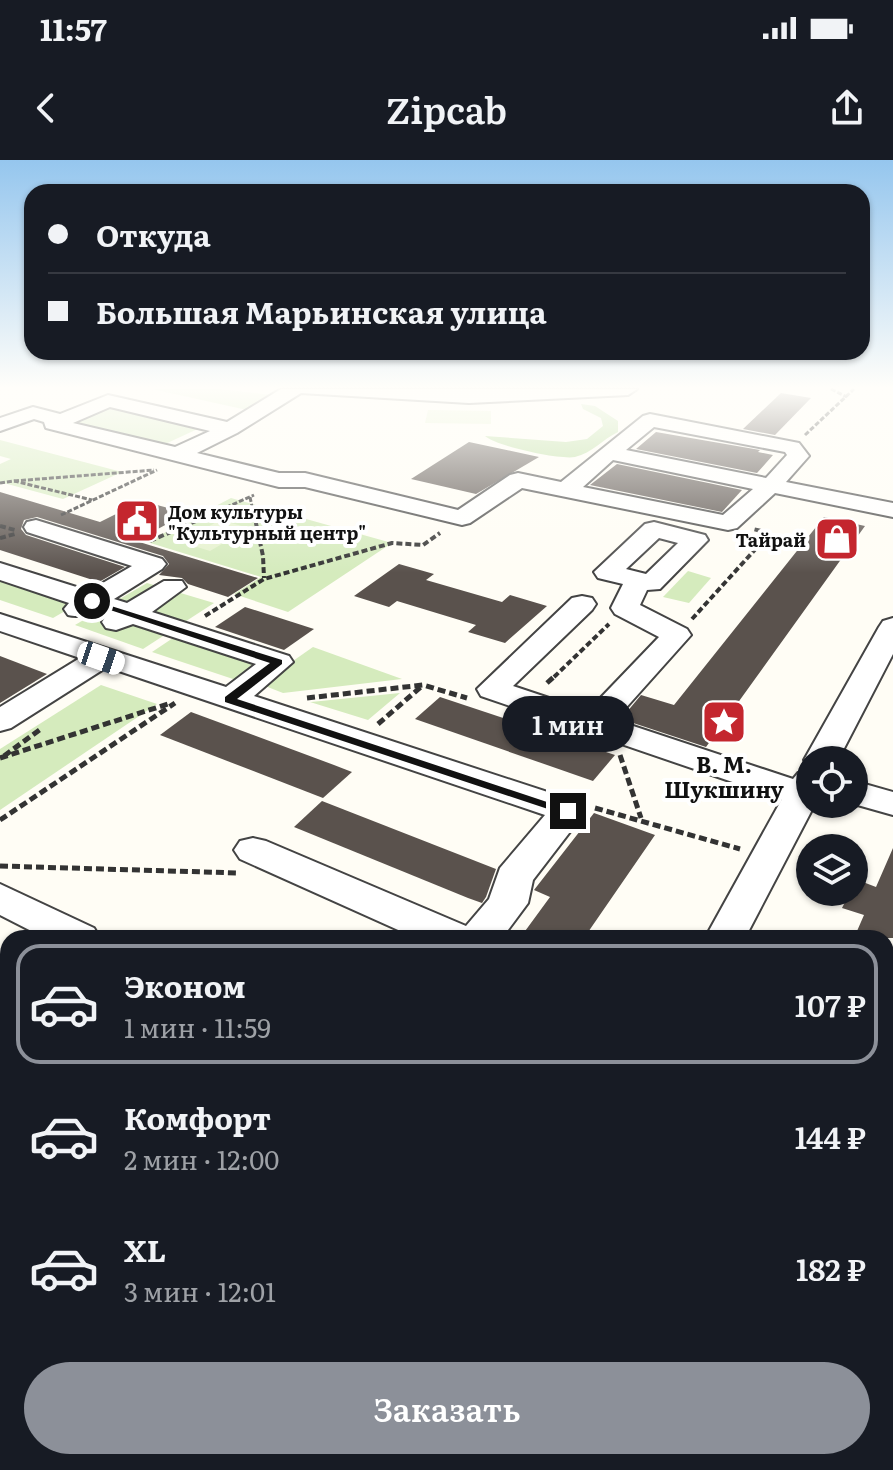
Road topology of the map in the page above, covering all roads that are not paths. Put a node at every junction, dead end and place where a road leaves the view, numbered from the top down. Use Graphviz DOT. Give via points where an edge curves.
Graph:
graph roads {
  1 [pos="161,450"];
  2 [pos="185,450"];
  3 [pos="613,450"];
  4 [pos="794,450"];
  5 [pos="609,453"];
  6 [pos="177,454"];
  7 [pos="772,484"];
  8 [pos="566,490"];
  9 [pos="893,510"];
  10 [pos="36,527"];
  11 [pos="0,571"];
  12 [pos="638,580"];
  13 [pos="173,587"];
  14 [pos="92,601"];
  15 [pos="582,604"];
  16 [pos="129,613"];
  17 [pos="0,622"];
  18 [pos="893,627"];
  19 [pos="35,634"];
  20 [pos="87,653"];
  21 [pos="236,702"];
  22 [pos="0,721"];
  23 [pos="603,728"];
  24 [pos="829,746"];
  25 [pos="796,784"];
  26 [pos="868,796"];
  27 [pos="893,804"];
  28 [pos="796,805"];
  29 [pos="253,850"];
  30 [pos="0,898"];
  31 [pos="64,930"];
  32 [pos="436,930"];
  33 [pos="486,930"];
  34 [pos="729,930"];
  1 -- 6 [label="street"];
  2 -- 6 [label="street"];
  3 -- 5 [label="street"];
  4 -- 7 [label="street" via="798,456"];
  5 -- 7 [label="street"];
  5 -- 8 [label="street"];
  6 -- 8 [label="street" via="462,518 518,480"];
  7 -- 8 [label="street" via="728,523"];
  7 -- 9 [label="street"];
  10 -- 14 [label="street" via="153,564"];
  11 -- 14 [label="street"];
  12 -- 23 [label="street" via="625,608 677,635"];
  13 -- 16 [label="street"];
  14 -- 16 [label="street"];
  14 -- 19 [label="street"];
  15 -- 23 [label="street" via="492,689"];
  16 -- 20 [label="street"];
  16 -- 21 [label="street" via="278,662"];
  17 -- 19 [label="street"];
  18 -- 24 [label="street"];
  19 -- 20 [label="street"];
  20 -- 21 [label="street"];
  20 -- 22 [label="street"];
  21 -- 33 [label="street" via="568,811 514,877 508,903"];
  23 -- 25 [label="street"];
  26 -- 27 [label="street"];
  28 -- 34 [label="street"];
  29 -- 32 [label="street"];
  30 -- 31 [label="street"];
}
